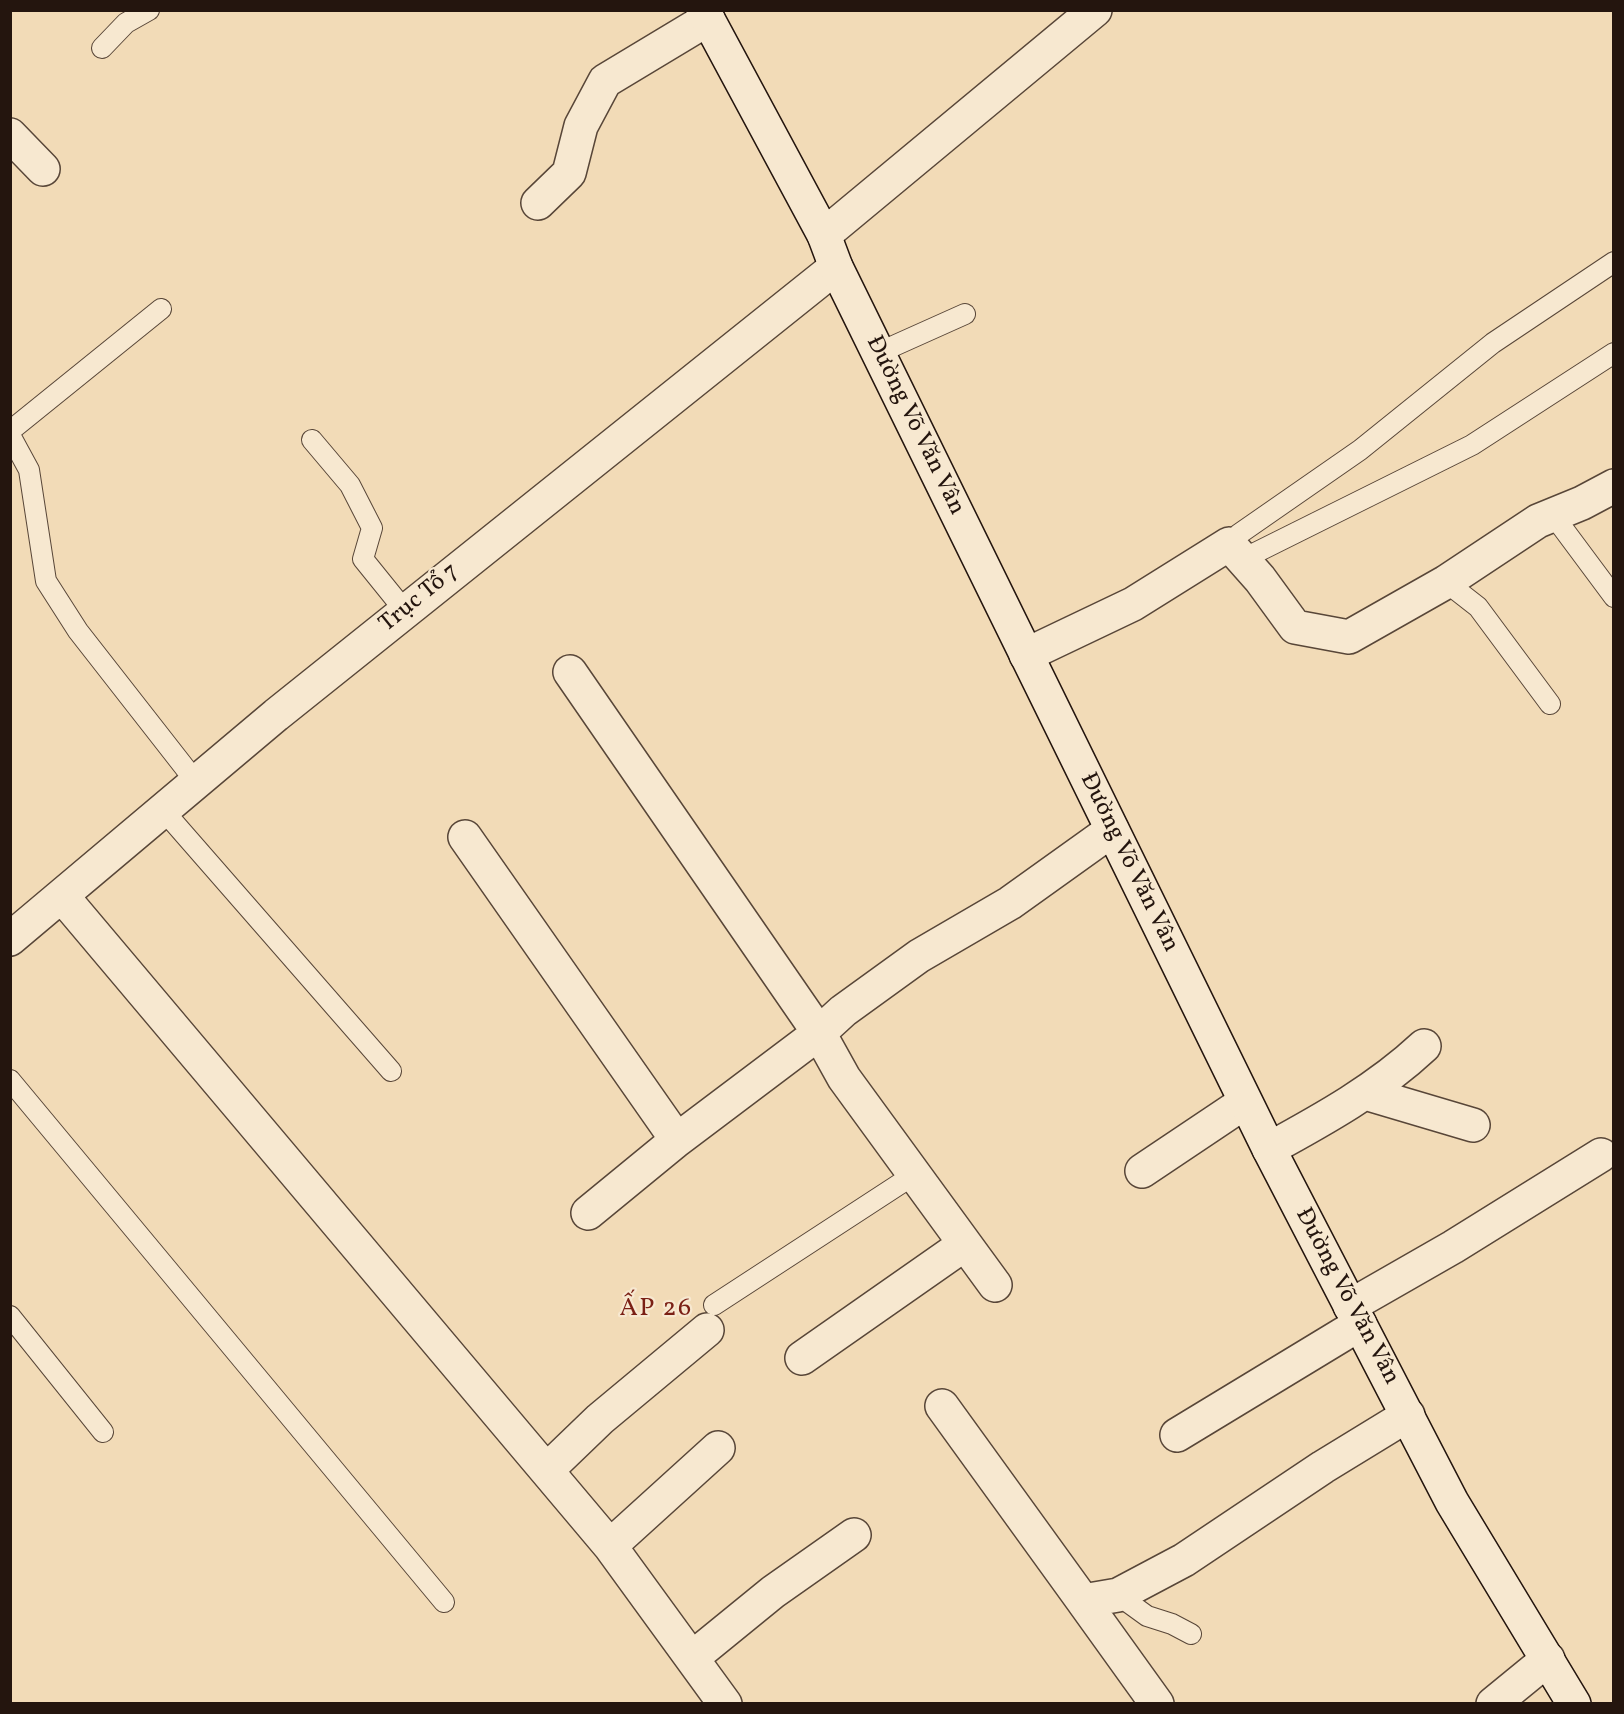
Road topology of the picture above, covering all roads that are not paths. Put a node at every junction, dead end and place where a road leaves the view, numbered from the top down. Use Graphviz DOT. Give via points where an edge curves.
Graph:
graph roads {
  1 [pos="149,10"];
  2 [pos="1095,10"];
  3 [pos="705,15"];
  4 [pos="102,48"];
  5 [pos="10,135"];
  6 [pos="43,169"];
  7 [pos="538,203"];
  8 [pos="824,235"];
  9 [pos="1614,262"];
  10 [pos="836,267"];
  11 [pos="161,309"];
  12 [pos="965,314"];
  13 [pos="878,353"];
  14 [pos="1614,353"];
  15 [pos="10,433"];
  16 [pos="312,440"];
  17 [pos="1614,486"];
  18 [pos="1553,515"];
  19 [pos="1236,552"];
  20 [pos="1446,582"];
  21 [pos="1614,597"];
  22 [pos="405,612"];
  23 [pos="1026,655"];
  24 [pos="570,672"];
  25 [pos="1550,704"];
  26 [pos="196,782"];
  27 [pos="163,810"];
  28 [pos="1112,830"];
  29 [pos="465,837"];
  30 [pos="62,896"];
  31 [pos="10,939"];
  32 [pos="819,1033"];
  33 [pos="1424,1046"];
  34 [pos="391,1071"];
  35 [pos="10,1080"];
  36 [pos="1365,1093"];
  37 [pos="1245,1102"];
  38 [pos="1473,1125"];
  39 [pos="677,1140"];
  40 [pos="1269,1149"];
  41 [pos="1601,1155"];
  42 [pos="1142,1171"];
  43 [pos="915,1174"];
  44 [pos="588,1213"];
  45 [pos="965,1244"];
  46 [pos="995,1285"];
  47 [pos="1355,1315"];
  48 [pos="10,1316"];
  49 [pos="710,1318"];
  50 [pos="802,1358"];
  51 [pos="942,1406"];
  52 [pos="1408,1415"];
  53 [pos="103,1432"];
  54 [pos="1177,1435"];
  55 [pos="718,1448"];
  56 [pos="547,1470"];
  57 [pos="854,1535"];
  58 [pos="610,1546"];
  59 [pos="1118,1595"];
  60 [pos="1083,1601"];
  61 [pos="444,1602"];
  62 [pos="1191,1634"];
  63 [pos="692,1658"];
  64 [pos="1548,1659"];
  65 [pos="725,1704"];
  66 [pos="1157,1704"];
  67 [pos="1493,1704"];
  68 [pos="1574,1704"];
  1 -- 4 [label="lane" via="126,23"];
  2 -- 8 [label="street"];
  3 -- 7 [label="street" via="605,81 581,126 569,173"];
  3 -- 8 [label="street, Đường Võ Văn Vân"];
  5 -- 6 [label="street"];
  8 -- 10 [label="street, Đường Võ Văn Vân"];
  9 -- 19 [label="lane" via="1492,343 1360,450 1239,534"];
  10 -- 13 [label="street, Đường Võ Văn Vân"];
  10 -- 22 [label="street, Trục Tổ 7"];
  11 -- 15 [label="lane"];
  12 -- 13 [label="lane"];
  13 -- 23 [label="street, Đường Võ Văn Vân"];
  14 -- 19 [label="lane" via="1472,444"];
  15 -- 26 [label="lane" via="29,470 46,581 78,632"];
  16 -- 22 [label="lane" via="350,485 372,528 363,559"];
  17 -- 18 [label="street"];
  18 -- 20 [label="street"];
  18 -- 21 [label="lane"];
  19 -- 20 [label="street" via="1295,627 1349,637"];
  19 -- 23 [label="street"];
  20 -- 25 [label="lane" via="1478,607"];
  22 -- 26 [label="street, Trục Tổ 7"];
  23 -- 28 [label="street, Đường Võ Văn Vân"];
  24 -- 32 [label="street"];
  26 -- 27 [label="street, Trục Tổ 7"];
  27 -- 30 [label="street, Trục Tổ 7"];
  27 -- 34 [label="lane"];
  28 -- 32 [label="street" via="1010,903 919,956"];
  28 -- 37 [label="street, Đường Võ Văn Vân"];
  29 -- 39 [label="street"];
  30 -- 31 [label="street, Trục Tổ 7"];
  30 -- 56 [label="street"];
  32 -- 39 [label="street"];
  32 -- 43 [label="street" via="844,1078"];
  33 -- 36 [label="street"];
  35 -- 61 [label="lane"];
  36 -- 38 [label="street"];
  36 -- 40 [label="street"];
  37 -- 40 [label="street, Đường Võ Văn Vân"];
  37 -- 42 [label="street"];
  39 -- 44 [label="street"];
  40 -- 47 [label="street, Đường Võ Văn Vân"];
  41 -- 47 [label="street" via="1453,1247"];
  43 -- 45 [label="street"];
  43 -- 49 [label="lane"];
  45 -- 46 [label="street"];
  45 -- 50 [label="street"];
  47 -- 52 [label="street, Đường Võ Văn Vân"];
  47 -- 54 [label="street"];
  48 -- 53 [label="lane"];
  49 -- 56 [label="street"];
  51 -- 60 [label="street"];
  52 -- 59 [label="street" via="1184,1560"];
  52 -- 64 [label="street, Đường Võ Văn Vân" via="1452,1502"];
  55 -- 58 [label="street"];
  56 -- 58 [label="street"];
  57 -- 63 [label="street" via="773,1592"];
  58 -- 63 [label="street"];
  59 -- 60 [label="street"];
  59 -- 62 [label="lane" via="1146,1616"];
  60 -- 66 [label="street"];
  63 -- 65 [label="street"];
  64 -- 67 [label="street"];
  64 -- 68 [label="street, Đường Võ Văn Vân"];
}
